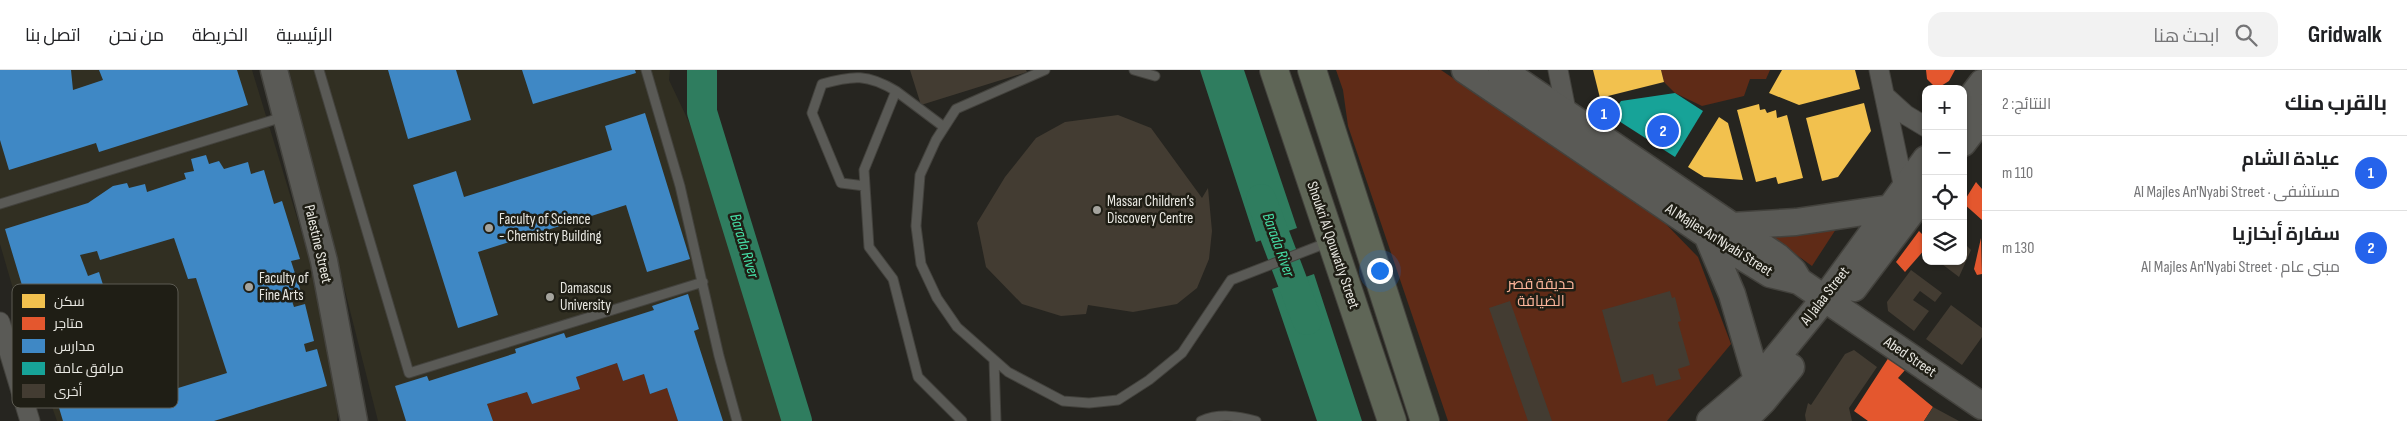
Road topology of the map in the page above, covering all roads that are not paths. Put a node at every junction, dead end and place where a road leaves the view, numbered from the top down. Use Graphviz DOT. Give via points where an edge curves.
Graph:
graph roads {
  1 [pos="274,70"];
  2 [pos="320,70"];
  3 [pos="646,70"];
  4 [pos="1045,70"];
  5 [pos="1134,70"];
  6 [pos="1274,70"];
  7 [pos="1465,70"];
  8 [pos="1558,70"];
  9 [pos="1879,70"];
  10 [pos="1313,72"];
  11 [pos="1514,73"];
  12 [pos="1155,76"];
  13 [pos="1982,83"];
  14 [pos="896,91"];
  15 [pos="1885,96"];
  16 [pos="1967,103"];
  17 [pos="1567,114"];
  18 [pos="286,116"];
  19 [pos="1982,118"];
  20 [pos="1922,125"];
  21 [pos="944,127"];
  22 [pos="1967,138"];
  23 [pos="1922,167"];
  24 [pos="865,186"];
  25 [pos="1907,196"];
  26 [pos="0,204"];
  27 [pos="1732,226"];
  28 [pos="1707,235"];
  29 [pos="1332,241"];
  30 [pos="1799,281"];
  31 [pos="703,282"];
  32 [pos="1832,304"];
  33 [pos="0,322"];
  34 [pos="994,360"];
  35 [pos="12,362"];
  36 [pos="1763,401"];
  37 [pos="1982,406"];
  38 [pos="26,408"];
  39 [pos="1392,420"];
  40 [pos="30,421"];
  41 [pos="354,421"];
  42 [pos="737,421"];
  43 [pos="962,421"];
  44 [pos="996,421"];
  45 [pos="1201,421"];
  46 [pos="1256,421"];
  47 [pos="1426,421"];
  48 [pos="1710,421"];
  49 [pos="1743,421"];
  1 -- 18 [label="main road, Palestine Street"];
  2 -- 31 [label="lane" via="410,373"];
  3 -- 31 [label="lane" via="680,186"];
  4 -- 21 [label="lane" via="956,109"];
  5 -- 12 [label="lane"];
  6 -- 29 [label="highway, Shoukri Al Qouwatly Street"];
  7 -- 28 [label="main road, Al Majles An'Nyabi Street"];
  8 -- 17 [label="street"];
  9 -- 15 [label="street"];
  10 -- 47 [label="highway"];
  11 -- 17 [label="main road, Al Majles An'Nyabi Street"];
  13 -- 16 [label="main road"];
  14 -- 21 [label="lane"];
  14 -- 24 [label="lane" via="864,170"];
  14 -- 24 [label="lane" via="876,79 846,77 822,84 812,113 840,183"];
  15 -- 20 [label="street"];
  15 -- 25 [label="street"];
  17 -- 27 [label="main road, Al Majles An'Nyabi Street"];
  18 -- 26 [label="lane"];
  18 -- 41 [label="main road, Palestine Street" via="324,261"];
  19 -- 22 [label="main road"];
  21 -- 34 [label="lane" via="920,175 916,226 921,264 937,298 956,327"];
  23 -- 25 [label="main road, Al Jalaa Street"];
  24 -- 43 [label="lane" via="870,247 894,279 918,377"];
  25 -- 27 [label="main road" via="1804,221"];
  25 -- 32 [label="main road, Al Jalaa Street"];
  25 -- 32 [label="main road, Al Jalaa Street"];
  27 -- 30 [label="main road, Al Majles An'Nyabi Street" via="1778,257"];
  28 -- 30 [label="main road, Al Majles An'Nyabi Street" via="1770,274"];
  28 -- 36 [label="main road" via="1732,294"];
  29 -- 34 [label="lane" via="1231,280 1182,353 1118,400 1063,401 1008,372"];
  29 -- 39 [label="highway, Shoukri Al Qouwatly Street"];
  30 -- 32 [label="main road, Abed Street"];
  31 -- 42 [label="lane"];
  32 -- 36 [label="main road, Al Jalaa Street"];
  32 -- 37 [label="main road, Abed Street"];
  33 -- 35 [label="street"];
  34 -- 44 [label="lane"];
  36 -- 48 [label="main road, Al Jalaa Street"];
  36 -- 49 [label="main road, Al Jalaa Street"];
  38 -- 40 [label="street"];
  45 -- 46 [label="lane" via="1241,416"];
}
